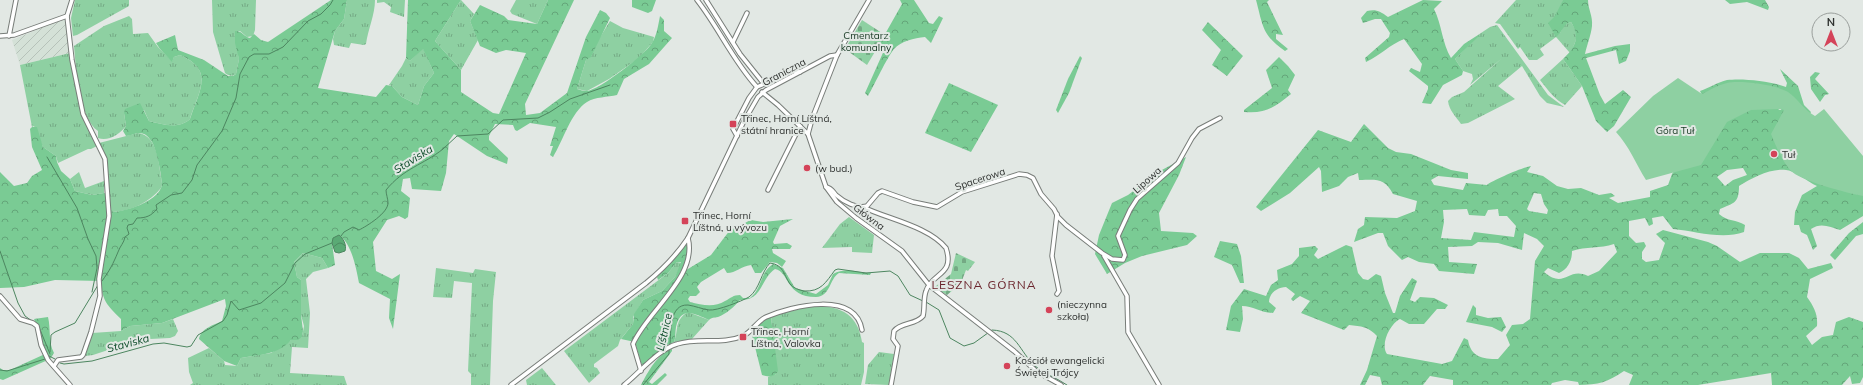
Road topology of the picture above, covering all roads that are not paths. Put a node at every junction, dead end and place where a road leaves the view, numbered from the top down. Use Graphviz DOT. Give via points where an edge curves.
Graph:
graph roads {
  1 [pos="16,0"];
  2 [pos="72,0"];
  3 [pos="697,0"];
  4 [pos="706,0"];
  5 [pos="869,0"];
  6 [pos="748,13"];
  7 [pos="67,16"];
  8 [pos="0,36"];
  9 [pos="9,36"];
  10 [pos="733,42"];
  11 [pos="837,55"];
  12 [pos="800,72"];
  13 [pos="764,84"];
  14 [pos="757,87"];
  15 [pos="762,92"];
  16 [pos="746,104"];
  17 [pos="752,107"];
  18 [pos="1220,118"];
  19 [pos="800,126"];
  20 [pos="808,134"];
  21 [pos="737,136"];
  22 [pos="826,187"];
  23 [pos="768,190"];
  24 [pos="863,207"];
  25 [pos="1057,214"];
  26 [pos="688,238"];
  27 [pos="1102,253"];
  28 [pos="929,285"];
  29 [pos="1057,294"];
  30 [pos="0,296"];
  31 [pos="862,330"];
  32 [pos="54,366"];
  33 [pos="641,371"];
  34 [pos="70,385"];
  35 [pos="511,385"];
  36 [pos="624,385"];
  37 [pos="891,385"];
  38 [pos="1061,385"];
  39 [pos="1159,385"];
  1 -- 9 [label="street"];
  2 -- 7 [label="street"];
  3 -- 14 [label="street" via="742,69"];
  4 -- 10 [label="street"];
  5 -- 11 [label="street"];
  6 -- 10 [label="street"];
  7 -- 9 [label="street"];
  7 -- 32 [label="street" via="81,106 105,159 109,216 99,279 100,296 88,344 81,357 58,360"];
  8 -- 9 [label="street"];
  10 -- 13 [label="street"];
  11 -- 12 [label="street, Graniczna" via="830,56"];
  11 -- 20 [label="street"];
  12 -- 13 [label="street" via="794,71"];
  12 -- 15 [label="street, Graniczna"];
  13 -- 14 [label="street"];
  14 -- 16 [label="street"];
  15 -- 17 [label="street"];
  15 -- 19 [label="street, Graniczna"];
  16 -- 17 [label="street"];
  16 -- 21 [label="street" via="733,128"];
  17 -- 21 [label="street"];
  18 -- 27 [label="street, Lipowa" via="1199,129 1178,163 1133,204 1118,236 1125,258 1112,259"];
  19 -- 20 [label="street, Graniczna"];
  19 -- 23 [label="street"];
  20 -- 22 [label="street, Główna"];
  21 -- 26 [label="street"];
  22 -- 24 [label="street" via="841,199"];
  22 -- 28 [label="street, Główna" via="837,202 902,251"];
  24 -- 25 [label="street, Spacerowa" via="882,191 937,207 962,192 1023,174 1033,178 1041,194"];
  24 -- 28 [label="street" via="910,224 943,244 947,251 948,264"];
  25 -- 27 [label="street, Lipowa" via="1066,225"];
  25 -- 29 [label="street" via="1052,256 1059,291"];
  26 -- 33 [label="street" via="690,245 687,263 680,279 646,321 633,344"];
  26 -- 35 [label="street" via="658,273"];
  27 -- 39 [label="street" via="1127,296 1130,337"];
  28 -- 37 [label="street" via="920,320 902,325 894,332 893,339 898,346"];
  28 -- 38 [label="street, Główna" via="1036,371"];
  30 -- 32 [label="street" via="20,319 37,326 41,345"];
  31 -- 33 [label="street" via="859,320 844,309 818,303 765,317 744,336 719,342 689,341 677,344 667,348"];
  32 -- 34 [label="street"];
  33 -- 36 [label="street"];
}
